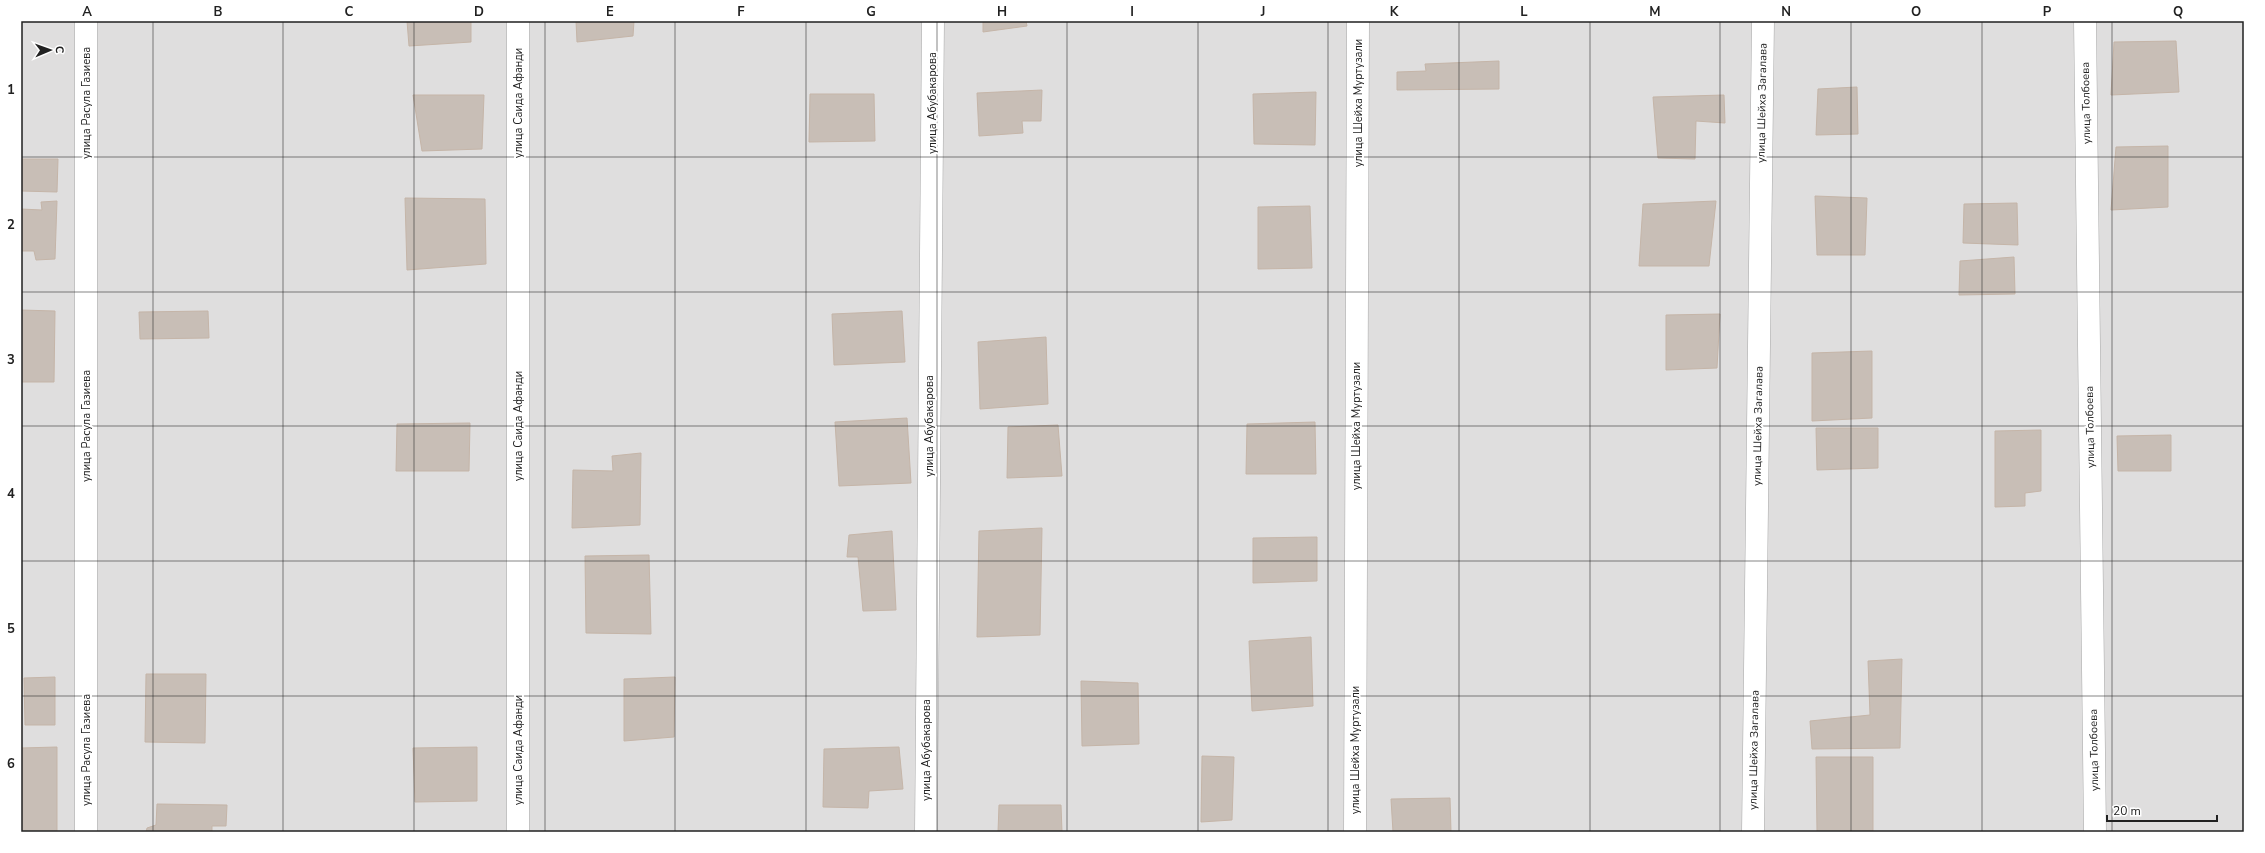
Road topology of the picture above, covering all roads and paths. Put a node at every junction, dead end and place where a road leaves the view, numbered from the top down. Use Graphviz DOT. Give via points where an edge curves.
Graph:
graph roads {
  1 [pos="86,21"];
  2 [pos="518,21"];
  3 [pos="933,21"];
  4 [pos="1358,21"];
  5 [pos="1763,21"];
  6 [pos="2085,21"];
  7 [pos="86,832"];
  8 [pos="518,832"];
  9 [pos="926,832"];
  10 [pos="1355,832"];
  11 [pos="1753,832"];
  12 [pos="2096,832"];
  1 -- 7 [label="street, улица Расула Газиева"];
  2 -- 8 [label="street, улица Саида Афанди"];
  3 -- 9 [label="street, улица Абубакарова"];
  4 -- 10 [label="street, улица Шейха Муртузали"];
  5 -- 11 [label="street, улица Шейха Загалава"];
  6 -- 12 [label="street, улица Толбоева"];
}
